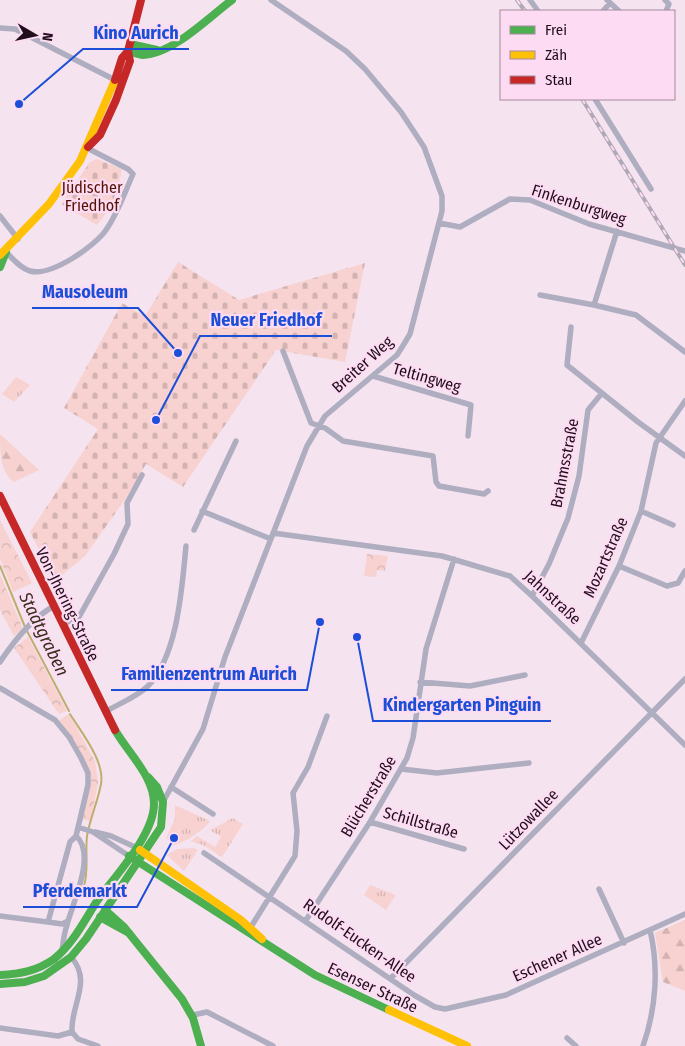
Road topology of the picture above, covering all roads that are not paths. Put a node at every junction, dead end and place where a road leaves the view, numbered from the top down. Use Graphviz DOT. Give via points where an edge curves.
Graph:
graph roads {
  1 [pos="141,0"];
  2 [pos="232,0"];
  3 [pos="271,0"];
  4 [pos="0,28"];
  5 [pos="129,47"];
  6 [pos="115,80"];
  7 [pos="596,100"];
  8 [pos="87,148"];
  9 [pos="651,189"];
  10 [pos="0,216"];
  11 [pos="439,223"];
  12 [pos="617,231"];
  13 [pos="18,239"];
  14 [pos="685,251"];
  15 [pos="3,254"];
  16 [pos="0,267"];
  17 [pos="540,295"];
  18 [pos="594,305"];
  19 [pos="571,327"];
  20 [pos="283,351"];
  21 [pos="685,352"];
  22 [pos="372,376"];
  23 [pos="602,393"];
  24 [pos="685,401"];
  25 [pos="318,426"];
  26 [pos="468,436"];
  27 [pos="660,438"];
  28 [pos="236,441"];
  29 [pos="685,456"];
  30 [pos="142,475"];
  31 [pos="488,491"];
  32 [pos="0,496"];
  33 [pos="202,511"];
  34 [pos="641,511"];
  35 [pos="672,525"];
  36 [pos="194,530"];
  37 [pos="272,536"];
  38 [pos="186,546"];
  39 [pos="454,559"];
  40 [pos="619,566"];
  41 [pos="685,571"];
  42 [pos="532,596"];
  43 [pos="54,606"];
  44 [pos="63,624"];
  45 [pos="581,643"];
  46 [pos="0,662"];
  47 [pos="525,675"];
  48 [pos="685,679"];
  49 [pos="420,682"];
  50 [pos="0,688"];
  51 [pos="105,712"];
  52 [pos="652,712"];
  53 [pos="326,716"];
  54 [pos="685,745"];
  55 [pos="529,762"];
  56 [pos="401,769"];
  57 [pos="144,774"];
  58 [pos="157,787"];
  59 [pos="171,787"];
  60 [pos="163,802"];
  61 [pos="213,814"];
  62 [pos="370,822"];
  63 [pos="81,828"];
  64 [pos="93,832"];
  65 [pos="76,836"];
  66 [pos="135,847"];
  67 [pos="464,849"];
  68 [pos="145,853"];
  69 [pos="204,853"];
  70 [pos="129,856"];
  71 [pos="138,863"];
  72 [pos="599,890"];
  73 [pos="270,896"];
  74 [pos="93,907"];
  75 [pos="105,910"];
  76 [pos="685,914"];
  77 [pos="0,916"];
  78 [pos="100,917"];
  79 [pos="306,920"];
  80 [pos="68,921"];
  81 [pos="48,922"];
  82 [pos="248,930"];
  83 [pos="650,930"];
  84 [pos="130,933"];
  85 [pos="624,943"];
  86 [pos="61,953"];
  87 [pos="71,957"];
  88 [pos="0,975"];
  89 [pos="391,978"];
  90 [pos="0,984"];
  91 [pos="435,1007"];
  92 [pos="193,1015"];
  93 [pos="0,1028"];
  94 [pos="73,1033"];
  95 [pos="567,1038"];
  96 [pos="98,1046"];
  97 [pos="201,1046"];
  98 [pos="273,1046"];
  99 [pos="467,1046"];
  100 [pos="576,1046"];
  101 [pos="643,1046"];
  1 -- 5 [label="main road"];
  2 -- 5 [label="main road" via="159,50"];
  3 -- 11 [label="street, Breiter Weg" via="346,51 401,112 424,147 437,180 442,196"];
  4 -- 6 [label="street" via="15,29"];
  5 -- 6 [label="main road"];
  5 -- 8 [label="main road" via="130,61 116,100 100,135"];
  6 -- 8 [label="main road"];
  7 -- 9 [label="street"];
  8 -- 13 [label="main road" via="65,184"];
  8 -- 15 [label="street" via="133,174 106,231 66,262 46,270 31,271"];
  10 -- 13 [label="street"];
  11 -- 12 [label="street, Finkenburgweg" via="460,227 510,199 530,200"];
  11 -- 22 [label="street, Breiter Weg" via="410,334 397,355"];
  12 -- 14 [label="street, Finkenburgweg"];
  12 -- 18 [label="street"];
  13 -- 15 [label="main road"];
  15 -- 16 [label="main road"];
  17 -- 18 [label="street"];
  18 -- 21 [label="street" via="636,315"];
  19 -- 23 [label="street" via="567,365"];
  20 -- 25 [label="street" via="311,423"];
  22 -- 25 [label="street, Breiter Weg" via="337,404"];
  22 -- 26 [label="street, Teltingweg" via="471,405"];
  23 -- 27 [label="street"];
  23 -- 42 [label="street, Brahmsstraße" via="588,410 568,518"];
  24 -- 27 [label="street, Mozartstraße"];
  25 -- 31 [label="street" via="343,441 434,456 439,486 484,494"];
  25 -- 37 [label="street, Breiter Weg"];
  27 -- 29 [label="street"];
  27 -- 34 [label="street, Mozartstraße" via="656,443"];
  28 -- 33 [label="street"];
  30 -- 44 [label="street" via="127,503 128,524 114,554 79,617"];
  32 -- 43 [label="main road, Von-Jhering-Straße"];
  33 -- 36 [label="street"];
  33 -- 37 [label="street, Jahnstraße"];
  34 -- 35 [label="street, Mozartstraße"];
  34 -- 40 [label="street, Mozartstraße"];
  37 -- 39 [label="street, Jahnstraße"];
  37 -- 59 [label="street, Breiter Weg" via="225,657 203,729"];
  38 -- 51 [label="street" via="172,642 148,686"];
  39 -- 42 [label="street, Jahnstraße" via="510,576"];
  39 -- 49 [label="street, Blücherstraße" via="435,617"];
  40 -- 41 [label="street" via="667,586 678,583"];
  40 -- 45 [label="street, Mozartstraße"];
  42 -- 45 [label="street, Jahnstraße"];
  43 -- 44 [label="main road, Von-Jhering-Straße"];
  43 -- 46 [label="street" via="20,635"];
  44 -- 51 [label="main road, Von-Jhering-Straße"];
  45 -- 52 [label="street, Jahnstraße"];
  47 -- 49 [label="street" via="470,686"];
  48 -- 52 [label="street, Lützowallee"];
  49 -- 56 [label="street, Blücherstraße" via="413,738"];
  50 -- 63 [label="street" via="54,720 69,737 88,773"];
  51 -- 57 [label="main road, Von-Jhering-Straße"];
  52 -- 54 [label="street, Jahnstraße"];
  52 -- 89 [label="street, Lützowallee"];
  53 -- 73 [label="street" via="308,766 293,793 297,831 295,856"];
  55 -- 56 [label="street" via="431,773"];
  56 -- 62 [label="street, Blücherstraße"];
  57 -- 58 [label="main road, Von-Jhering-Straße"];
  57 -- 66 [label="main road, Von-Jhering-Straße" via="153,794 153,814"];
  58 -- 59 [label="street"];
  58 -- 60 [label="main road, Von-Jhering-Straße"];
  59 -- 60 [label="street, Breiter Weg"];
  59 -- 61 [label="street"];
  60 -- 68 [label="main road, Von-Jhering-Straße" via="160,827"];
  62 -- 67 [label="street, Schillstraße"];
  62 -- 79 [label="street, Blücherstraße"];
  63 -- 64 [label="street"];
  63 -- 65 [label="street"];
  64 -- 66 [label="street"];
  64 -- 70 [label="street"];
  65 -- 80 [label="street" via="82,848 84,874"];
  65 -- 81 [label="street" via="70,842"];
  66 -- 68 [label="main road, Esenser Straße"];
  66 -- 70 [label="main road, Von-Jhering-Straße"];
  68 -- 71 [label="main road, Von-Jhering-Straße"];
  68 -- 82 [label="main road, Esenser Straße"];
  69 -- 73 [label="street, Rudolf-Eucken-Allee"];
  70 -- 71 [label="main road, Esenser Straße"];
  70 -- 74 [label="main road, Von-Jhering-Straße"];
  71 -- 75 [label="main road, Von-Jhering-Straße"];
  71 -- 82 [label="main road, Esenser Straße"];
  72 -- 85 [label="street"];
  73 -- 79 [label="street, Rudolf-Eucken-Allee"];
  73 -- 82 [label="street"];
  74 -- 75 [label="main road"];
  74 -- 78 [label="main road"];
  74 -- 86 [label="main road, Von-Jhering-Straße" via="76,936"];
  75 -- 78 [label="main road, Von-Jhering-Straße"];
  75 -- 84 [label="main road"];
  76 -- 83 [label="street, Eschener Allee"];
  77 -- 81 [label="street"];
  78 -- 84 [label="main road"];
  78 -- 87 [label="main road, Von-Jhering-Straße"];
  79 -- 89 [label="street, Rudolf-Eucken-Allee"];
  80 -- 81 [label="street" via="62,924"];
  80 -- 86 [label="street"];
  82 -- 99 [label="main road, Esenser Straße" via="337,987"];
  83 -- 85 [label="street, Eschener Allee"];
  83 -- 101 [label="street" via="656,980 649,1030"];
  84 -- 92 [label="main road"];
  85 -- 91 [label="street, Eschener Allee" via="506,995 450,1008"];
  86 -- 88 [label="main road, Von-Jhering-Straße" via="30,971"];
  87 -- 90 [label="main road, Von-Jhering-Straße" via="55,970 34,980"];
  87 -- 94 [label="street" via="80,972 81,982"];
  89 -- 91 [label="street, Rudolf-Eucken-Allee"];
  92 -- 97 [label="main road"];
  92 -- 98 [label="street" via="207,1012"];
  93 -- 94 [label="street" via="58,1036"];
  94 -- 96 [label="street" via="78,1039"];
  95 -- 100 [label="street"];
}
